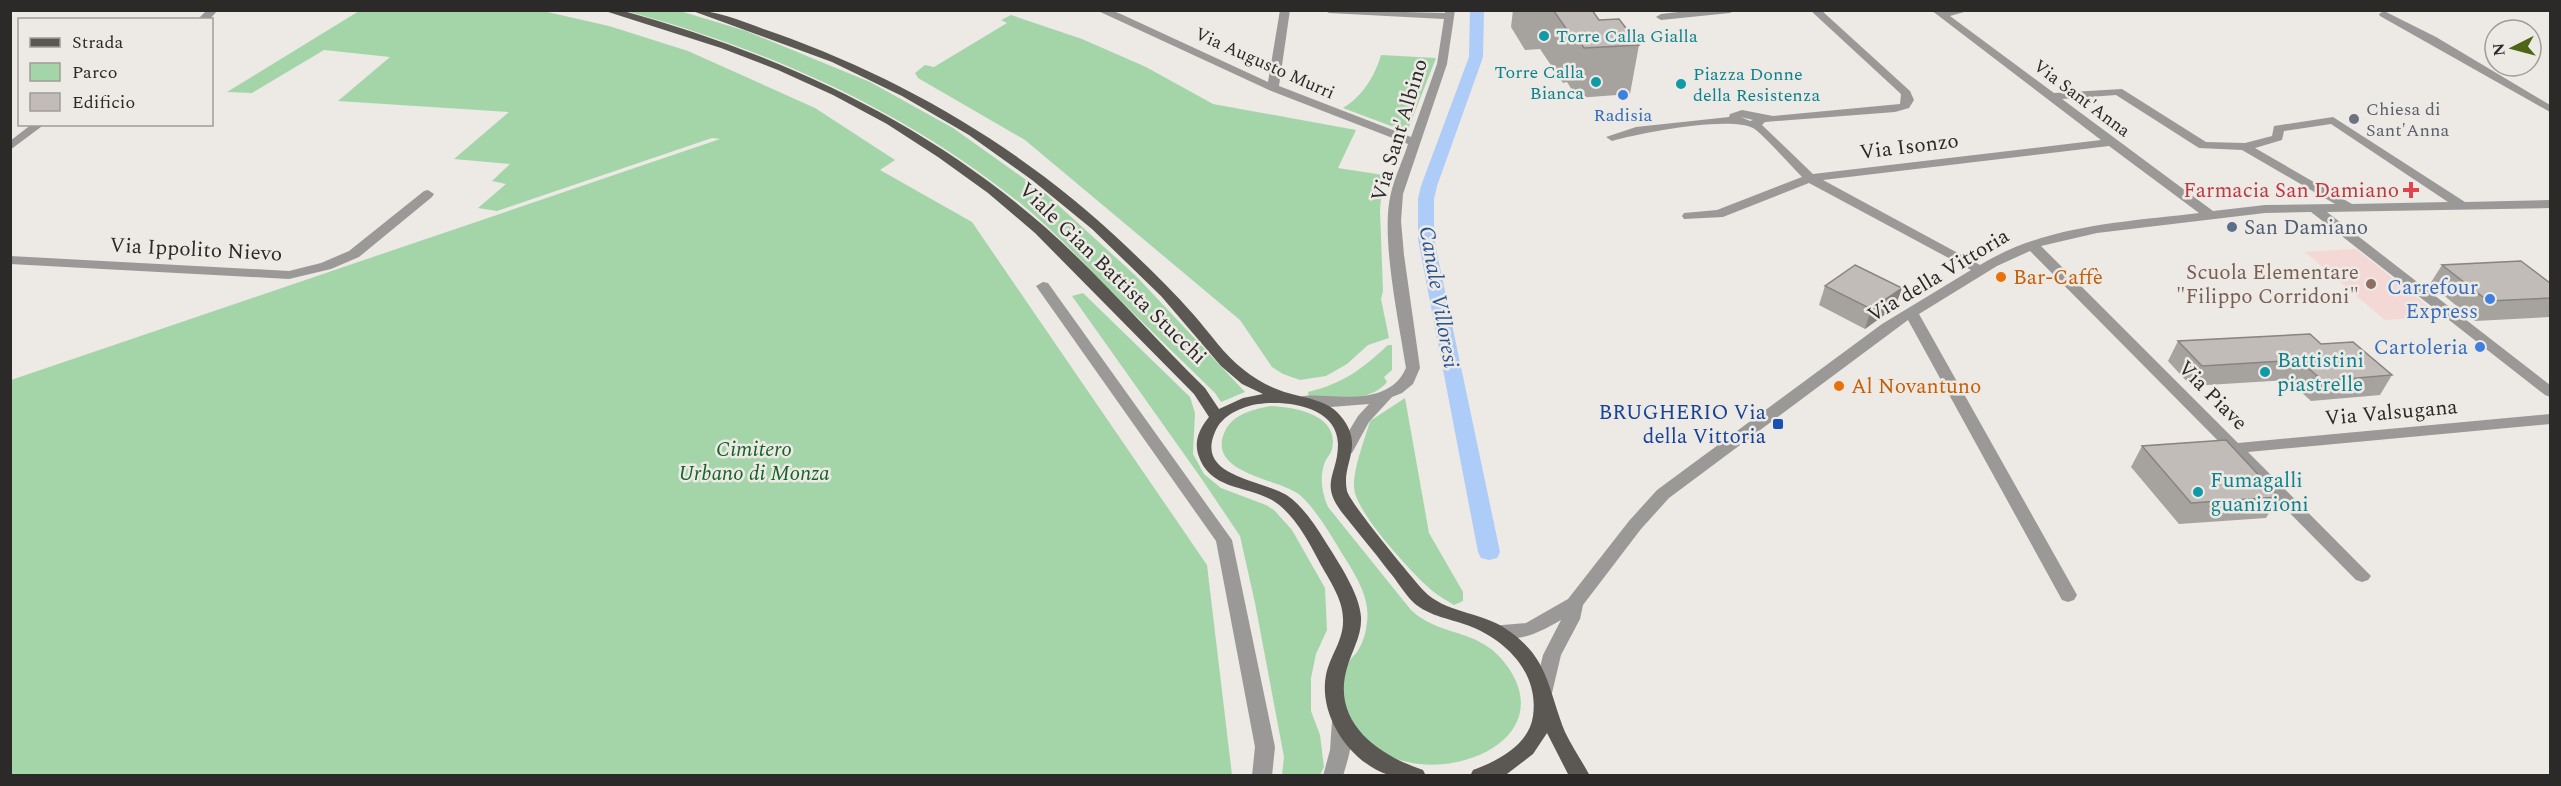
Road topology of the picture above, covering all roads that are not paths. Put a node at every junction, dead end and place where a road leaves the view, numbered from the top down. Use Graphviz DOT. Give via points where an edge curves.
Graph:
graph roads {
  1 [pos="607,10"];
  2 [pos="695,10"];
  3 [pos="1101,10"];
  4 [pos="1285,10"];
  5 [pos="1329,10"];
  6 [pos="1730,10"];
  7 [pos="1815,10"];
  8 [pos="1966,10"];
  9 [pos="1371,11"];
  10 [pos="1938,12"];
  11 [pos="1450,13"];
  12 [pos="2384,14"];
  13 [pos="1661,16"];
  14 [pos="1273,88"];
  15 [pos="2050,97"];
  16 [pos="2550,109"];
  17 [pos="1757,121"];
  18 [pos="37,126"];
  19 [pos="1612,137"];
  20 [pos="2111,142"];
  21 [pos="1415,143"];
  22 [pos="10,147"];
  23 [pos="2245,147"];
  24 [pos="1810,178"];
  25 [pos="428,194"];
  26 [pos="2550,204"];
  27 [pos="2461,205"];
  28 [pos="2347,206"];
  29 [pos="2313,207"];
  30 [pos="2208,214"];
  31 [pos="1688,216"];
  32 [pos="2032,245"];
  33 [pos="10,260"];
  34 [pos="1980,270"];
  35 [pos="1043,286"];
  36 [pos="1911,312"];
  37 [pos="2550,392"];
  38 [pos="1390,393"];
  39 [pos="1293,399"];
  40 [pos="1217,418"];
  41 [pos="2550,418"];
  42 [pos="2235,448"];
  43 [pos="1346,449"];
  44 [pos="2362,576"];
  45 [pos="2068,595"];
  46 [pos="1574,604"];
  47 [pos="1497,631"];
  48 [pos="1544,698"];
  49 [pos="1342,721"];
  50 [pos="1262,776"];
  51 [pos="1333,776"];
  52 [pos="1416,776"];
  53 [pos="1480,776"];
  54 [pos="1580,776"];
  1 -- 40 [label="main road, Viale Gian Battista Stucchi" via="663,24 794,71 939,150 1041,231 1200,391"];
  2 -- 39 [label="main road, Viale Gian Battista Stucchi" via="838,61 894,88 995,147 1098,227 1186,316 1232,370 1258,387"];
  3 -- 14 [label="street, Via Augusto Murri" via="1166,36"];
  4 -- 14 [label="street"];
  5 -- 9 [label="street"];
  6 -- 13 [label="street"];
  7 -- 17 [label="street" via="1906,93 1905,106"];
  8 -- 10 [label="street"];
  9 -- 11 [label="street"];
  10 -- 15 [label="street, Via Sant'Anna"];
  11 -- 21 [label="street, Via Sant'Albino" via="1442,64"];
  12 -- 16 [label="street"];
  14 -- 21 [label="street, Via Augusto Murri"];
  15 -- 20 [label="street, Via Sant'Anna"];
  15 -- 23 [label="street" via="2118,91 2203,145"];
  17 -- 19 [label="street" via="1636,130"];
  17 -- 24 [label="street"];
  18 -- 22 [label="street"];
  20 -- 24 [label="street, Via Isonzo"];
  20 -- 30 [label="street, Via Sant'Anna"];
  21 -- 38 [label="street, Via Sant'Albino" via="1397,194 1395,221 1413,368 1407,382"];
  23 -- 27 [label="street" via="2278,138 2278,128 2333,120"];
  23 -- 28 [label="street"];
  24 -- 31 [label="street, Via Isonzo" via="1719,214"];
  24 -- 34 [label="street"];
  25 -- 33 [label="street, Via Ippolito Nievo" via="354,254 289,275"];
  26 -- 27 [label="street, Via della Vittoria"];
  27 -- 28 [label="street, Via della Vittoria"];
  28 -- 29 [label="street, Via della Vittoria"];
  29 -- 30 [label="street, Via della Vittoria"];
  29 -- 37 [label="street"];
  30 -- 32 [label="street, Via della Vittoria" via="2082,231"];
  32 -- 34 [label="street, Via della Vittoria"];
  32 -- 42 [label="street, Via Piave"];
  34 -- 36 [label="street, Via della Vittoria"];
  35 -- 50 [label="street" via="1224,540 1265,747"];
  36 -- 45 [label="street"];
  36 -- 46 [label="street, Via della Vittoria" via="1655,501"];
  38 -- 39 [label="street, Via Sant'Albino" via="1345,402"];
  38 -- 43 [label="street, Via Sant'Albino" via="1363,419"];
  39 -- 40 [label="main road, Viale Gian Battista Stucchi" via="1247,401"];
  39 -- 43 [label="main road, Viale Gian Battista Stucchi" via="1332,416 1343,432"];
  40 -- 49 [label="main road" via="1204,441 1211,464 1234,482 1269,492 1287,503 1320,544 1351,607 1351,637 1335,680 1335,700"];
  41 -- 42 [label="street, Via Valsugana"];
  42 -- 44 [label="street, Via Piave"];
  43 -- 47 [label="main road" via="1338,475 1341,498 1419,597 1436,609"];
  46 -- 47 [label="street" via="1531,629"];
  46 -- 48 [label="street" via="1571,619 1548,666"];
  47 -- 48 [label="main road" via="1525,654 1537,673"];
  48 -- 53 [label="main road" via="1536,734 1523,752"];
  48 -- 54 [label="main road" via="1559,740"];
  49 -- 51 [label="street"];
  49 -- 52 [label="main road" via="1355,741 1375,757"];
}
